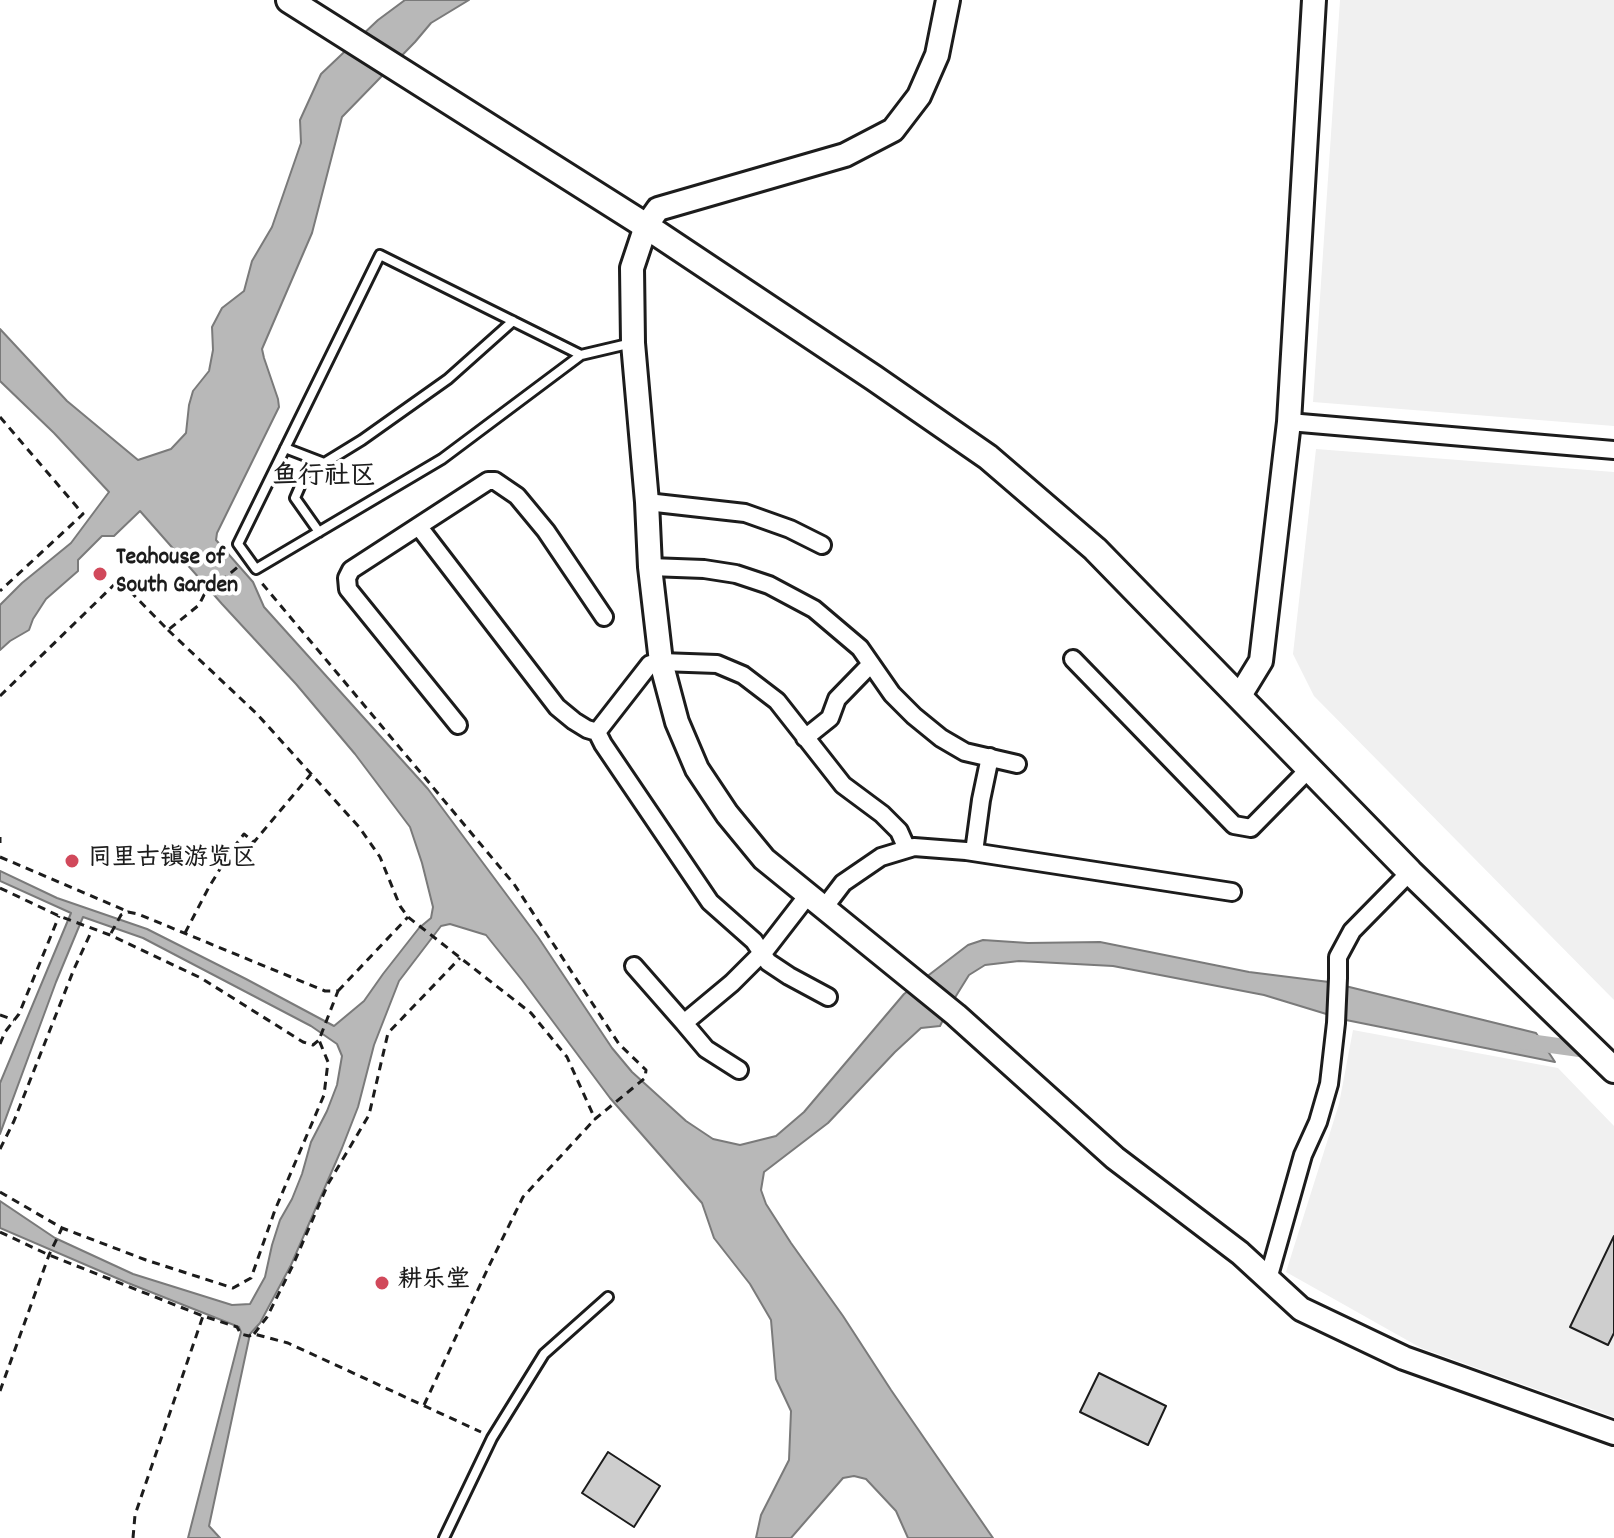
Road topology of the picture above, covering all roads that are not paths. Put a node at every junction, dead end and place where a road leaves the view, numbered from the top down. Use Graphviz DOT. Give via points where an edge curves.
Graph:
graph roads {
  1 [pos="289,0"];
  2 [pos="948,0"];
  3 [pos="1314,0"];
  4 [pos="646,226"];
  5 [pos="513,321"];
  6 [pos="633,343"];
  7 [pos="581,355"];
  8 [pos="1289,422"];
  9 [pos="285,448"];
  10 [pos="1614,450"];
  11 [pos="324,463"];
  12 [pos="647,502"];
  13 [pos="419,527"];
  14 [pos="319,532"];
  15 [pos="822,545"];
  16 [pos="650,567"];
  17 [pos="604,617"];
  18 [pos="1073,659"];
  19 [pos="661,662"];
  20 [pos="871,664"];
  21 [pos="1239,697"];
  22 [pos="458,725"];
  23 [pos="597,732"];
  24 [pos="805,738"];
  25 [pos="990,757"];
  26 [pos="1017,764"];
  27 [pos="1309,769"];
  28 [pos="907,849"];
  29 [pos="974,852"];
  30 [pos="1410,872"];
  31 [pos="1232,892"];
  32 [pos="816,902"];
  33 [pos="762,953"];
  34 [pos="634,966"];
  35 [pos="828,997"];
  36 [pos="684,1023"];
  37 [pos="739,1070"];
  38 [pos="1613,1070"];
  39 [pos="1268,1279"];
  40 [pos="608,1297"];
  41 [pos="1614,1433"];
  42 [pos="444,1538"];
  1 -- 4 [label="main road"];
  2 -- 4 [label="street" via="937,55 919,96 893,130 845,155 658,209"];
  3 -- 8 [label="street"];
  4 -- 6 [label="street" via="632,268"];
  4 -- 21 [label="main road" via="988,457 1095,549"];
  5 -- 7 [label="lane"];
  5 -- 9 [label="lane" via="380,255"];
  5 -- 11 [label="lane" via="448,379"];
  6 -- 7 [label="lane"];
  6 -- 12 [label="street"];
  7 -- 14 [label="lane" via="442,459"];
  8 -- 10 [label="street"];
  8 -- 21 [label="street" via="1261,661"];
  9 -- 11 [label="lane"];
  9 -- 14 [label="lane" via="238,544 244,561 256,569"];
  11 -- 14 [label="lane" via="305,475 295,498"];
  12 -- 15 [label="street" via="745,513"];
  12 -- 16 [label="street"];
  13 -- 17 [label="street" via="495,481 517,496 546,531"];
  13 -- 22 [label="street" via="351,570 348,589"];
  13 -- 23 [label="street" via="557,707"];
  16 -- 19 [label="street"];
  16 -- 20 [label="street" via="736,574 769,585 814,609"];
  18 -- 27 [label="street" via="1234,825 1251,828"];
  19 -- 23 [label="street" via="650,664"];
  19 -- 24 [label="street" via="717,664 743,675 777,701"];
  19 -- 32 [label="street" via="697,769 764,859"];
  20 -- 24 [label="street" via="837,699 830,718"];
  20 -- 25 [label="street" via="892,694 941,738 965,752"];
  21 -- 27 [label="main road"];
  23 -- 33 [label="street" via="710,902"];
  24 -- 28 [label="street" via="843,785 899,831"];
  25 -- 26 [label="street"];
  25 -- 29 [label="street"];
  27 -- 30 [label="main road"];
  28 -- 29 [label="street"];
  28 -- 32 [label="street" via="881,857"];
  29 -- 31 [label="street"];
  30 -- 38 [label="main road"];
  30 -- 39 [label="street" via="1352,931 1338,957 1329,1084"];
  32 -- 33 [label="street"];
  32 -- 39 [label="street" via="956,1015 1115,1158"];
  33 -- 35 [label="street" via="789,976"];
  33 -- 36 [label="street"];
  34 -- 36 [label="street"];
  36 -- 37 [label="street" via="706,1049"];
  39 -- 41 [label="street" via="1301,1309 1404,1358"];
  40 -- 42 [label="lane" via="544,1354 492,1438"];
}
